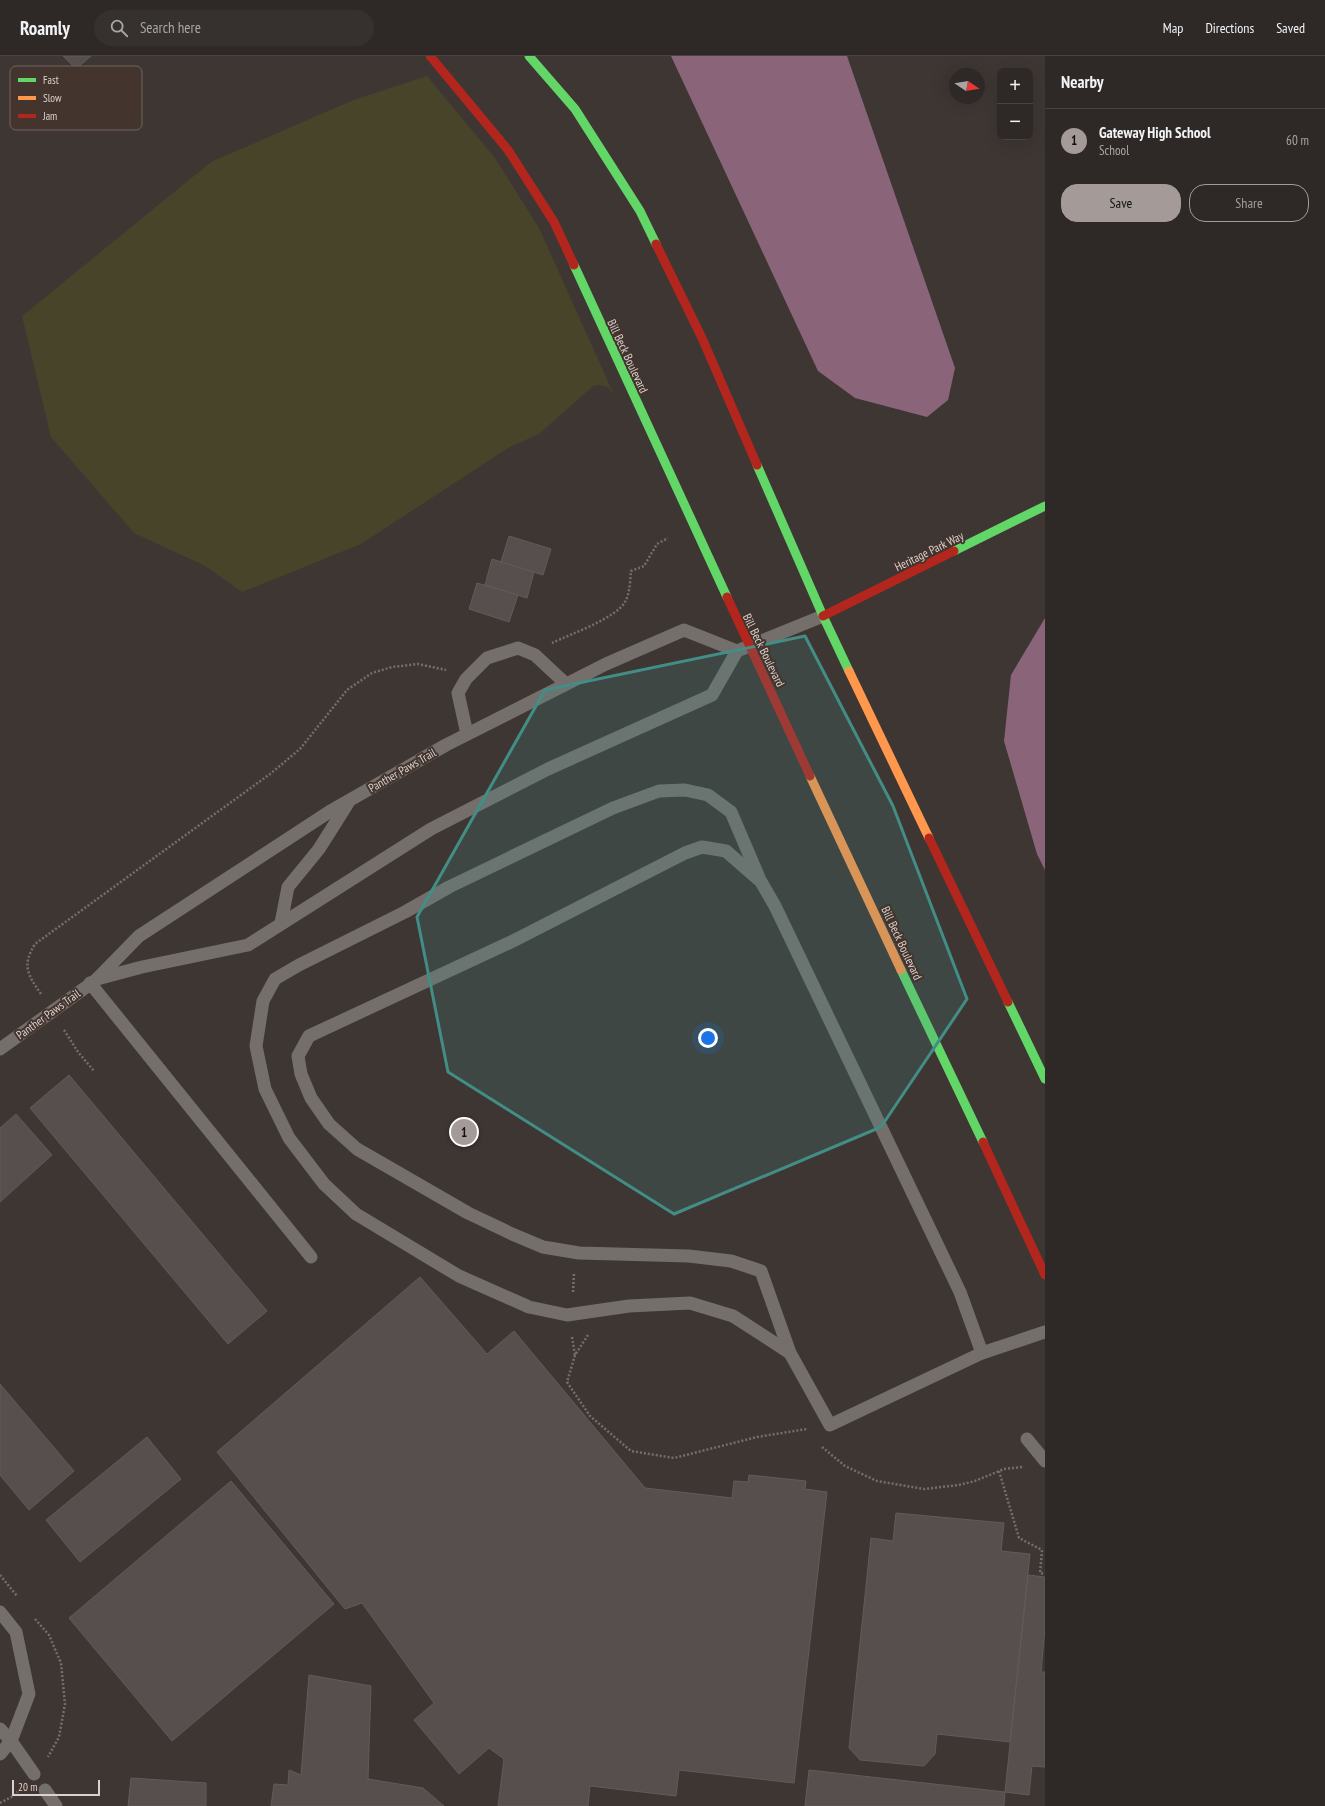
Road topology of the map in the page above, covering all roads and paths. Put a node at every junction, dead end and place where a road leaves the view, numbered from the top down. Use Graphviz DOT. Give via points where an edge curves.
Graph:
graph roads {
  1 [pos="430,56"];
  2 [pos="529,56"];
  3 [pos="1045,506"];
  4 [pos="668,538"];
  5 [pos="823,616"];
  6 [pos="743,649"];
  7 [pos="535,655"];
  8 [pos="466,679"];
  9 [pos="566,684"];
  10 [pos="466,734"];
  11 [pos="349,801"];
  12 [pos="760,880"];
  13 [pos="281,923"];
  14 [pos="93,982"];
  15 [pos="52,1011"];
  16 [pos="0,1049"];
  17 [pos="94,1071"];
  18 [pos="1045,1079"];
  19 [pos="311,1257"];
  20 [pos="1045,1275"];
  21 [pos="595,1331"];
  22 [pos="1045,1332"];
  23 [pos="790,1353"];
  24 [pos="982,1353"];
  25 [pos="804,1424"];
  26 [pos="1027,1439"];
  27 [pos="817,1441"];
  28 [pos="1043,1458"];
  29 [pos="1000,1471"];
  30 [pos="1045,1574"];
  31 [pos="0,1612"];
  32 [pos="0,1729"];
  33 [pos="11,1741"];
  34 [pos="0,1754"];
  35 [pos="34,1774"];
  36 [pos="45,1790"];
  37 [pos="56,1806"];
  1 -- 6 [label="street, Bill Beck Boulevard" via="508,150 554,222"];
  2 -- 5 [label="street" via="575,109 640,211 702,338"];
  3 -- 5 [label="street, Heritage Park Way"];
  4 -- 7 [label="path" via="657,544 644,566 631,571 625,602 614,614 543,647"];
  5 -- 6 [label="lane"];
  5 -- 18 [label="street"];
  6 -- 9 [label="lane, Panther Paws Trail" via="684,630"];
  6 -- 13 [label="lane, Panther Paws Trail" via="712,695 548,769 431,829"];
  6 -- 20 [label="street, Bill Beck Boulevard"];
  7 -- 8 [label="lane" via="518,648 487,658"];
  7 -- 9 [label="lane"];
  8 -- 10 [label="lane" via="458,693"];
  8 -- 15 [label="path" via="456,673 418,664 392,667 372,673 347,690 300,749 270,774 35,944 28,955 27,967 38,991"];
  9 -- 10 [label="lane, Panther Paws Trail"];
  10 -- 11 [label="lane, Panther Paws Trail"];
  11 -- 13 [label="lane" via="319,849 288,887"];
  11 -- 14 [label="lane, Panther Paws Trail" via="139,936"];
  12 -- 23 [label="lane" via="726,851 702,847 685,853 515,940 309,1036 298,1056 300,1074 311,1098 329,1124 357,1149 468,1214 543,1247 579,1253 689,1256 731,1261 761,1271"];
  12 -- 23 [label="lane" via="731,812 708,795 685,790 659,791 614,808 449,887 275,979 263,1001 256,1046 266,1089 289,1138 324,1184 356,1214 459,1276 529,1307 567,1315 629,1306 690,1303 734,1316"];
  12 -- 24 [label="lane" via="775,906 955,1280"];
  13 -- 14 [label="lane, Panther Paws Trail" via="248,945 142,967"];
  14 -- 15 [label="lane, Panther Paws Trail"];
  14 -- 19 [label="lane"];
  15 -- 16 [label="lane, Panther Paws Trail"];
  15 -- 17 [label="path" via="78,1052"];
  21 -- 25 [label="path" via="588,1334 574,1355 567,1382 590,1416 631,1451 674,1458 757,1437 808,1429"];
  22 -- 24 [label="lane"];
  23 -- 24 [label="lane" via="830,1425"];
  26 -- 28 [label="lane"];
  27 -- 29 [label="path" via="845,1466 876,1481 904,1487 924,1489 959,1485 975,1482"];
  28 -- 29 [label="path" via="1021,1468"];
  29 -- 30 [label="path" via="1019,1538 1042,1550 1040,1573"];
  31 -- 33 [label="lane" via="16,1632 29,1694"];
  32 -- 33 [label="lane"];
  33 -- 34 [label="lane"];
  33 -- 35 [label="lane"];
  36 -- 37 [label="lane"];
}
